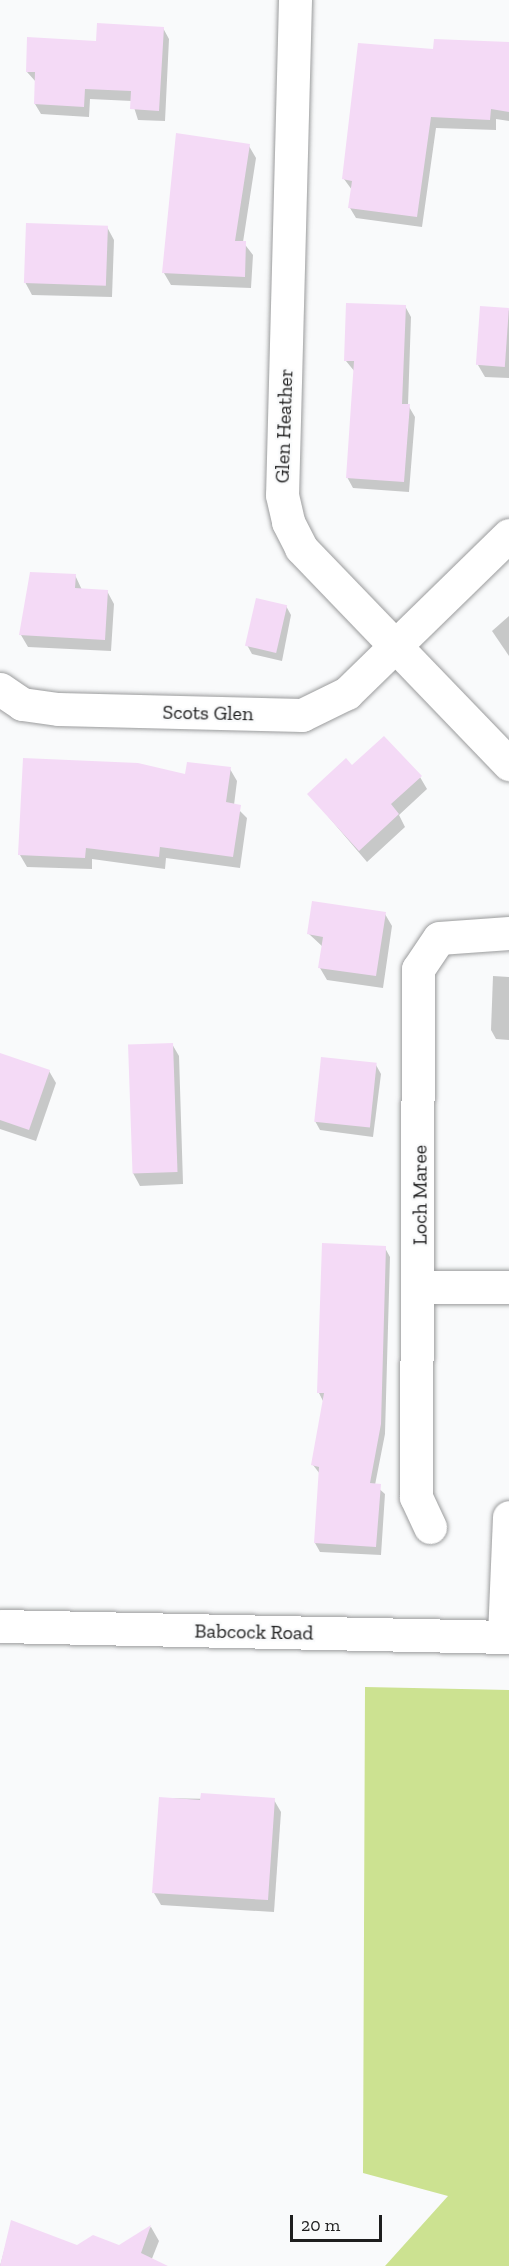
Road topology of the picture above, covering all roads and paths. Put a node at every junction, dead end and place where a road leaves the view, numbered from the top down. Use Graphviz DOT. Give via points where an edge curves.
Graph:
graph roads {
  1 [pos="295,0"];
  2 [pos="509,535"];
  3 [pos="395,645"];
  4 [pos="0,689"];
  5 [pos="509,764"];
  6 [pos="509,933"];
  7 [pos="421,1287"];
  8 [pos="509,1287"];
  9 [pos="509,1517"];
  10 [pos="430,1527"];
  11 [pos="0,1626"];
  12 [pos="506,1636"];
  1 -- 3 [label="street, Glen Heather" via="282,495 301,548"];
  2 -- 3 [label="street, Scots Glen"];
  3 -- 4 [label="street, Scots Glen" via="347,693 302,716 58,709 22,704"];
  3 -- 5 [label="street, Glen Heather"];
  6 -- 7 [label="street, Loch Maree" via="439,938 418,969"];
  7 -- 8 [label="street"];
  7 -- 10 [label="street, Loch Maree" via="417,1497"];
  9 -- 12 [label="street"];
  11 -- 12 [label="street, Babcock Road"];
}
